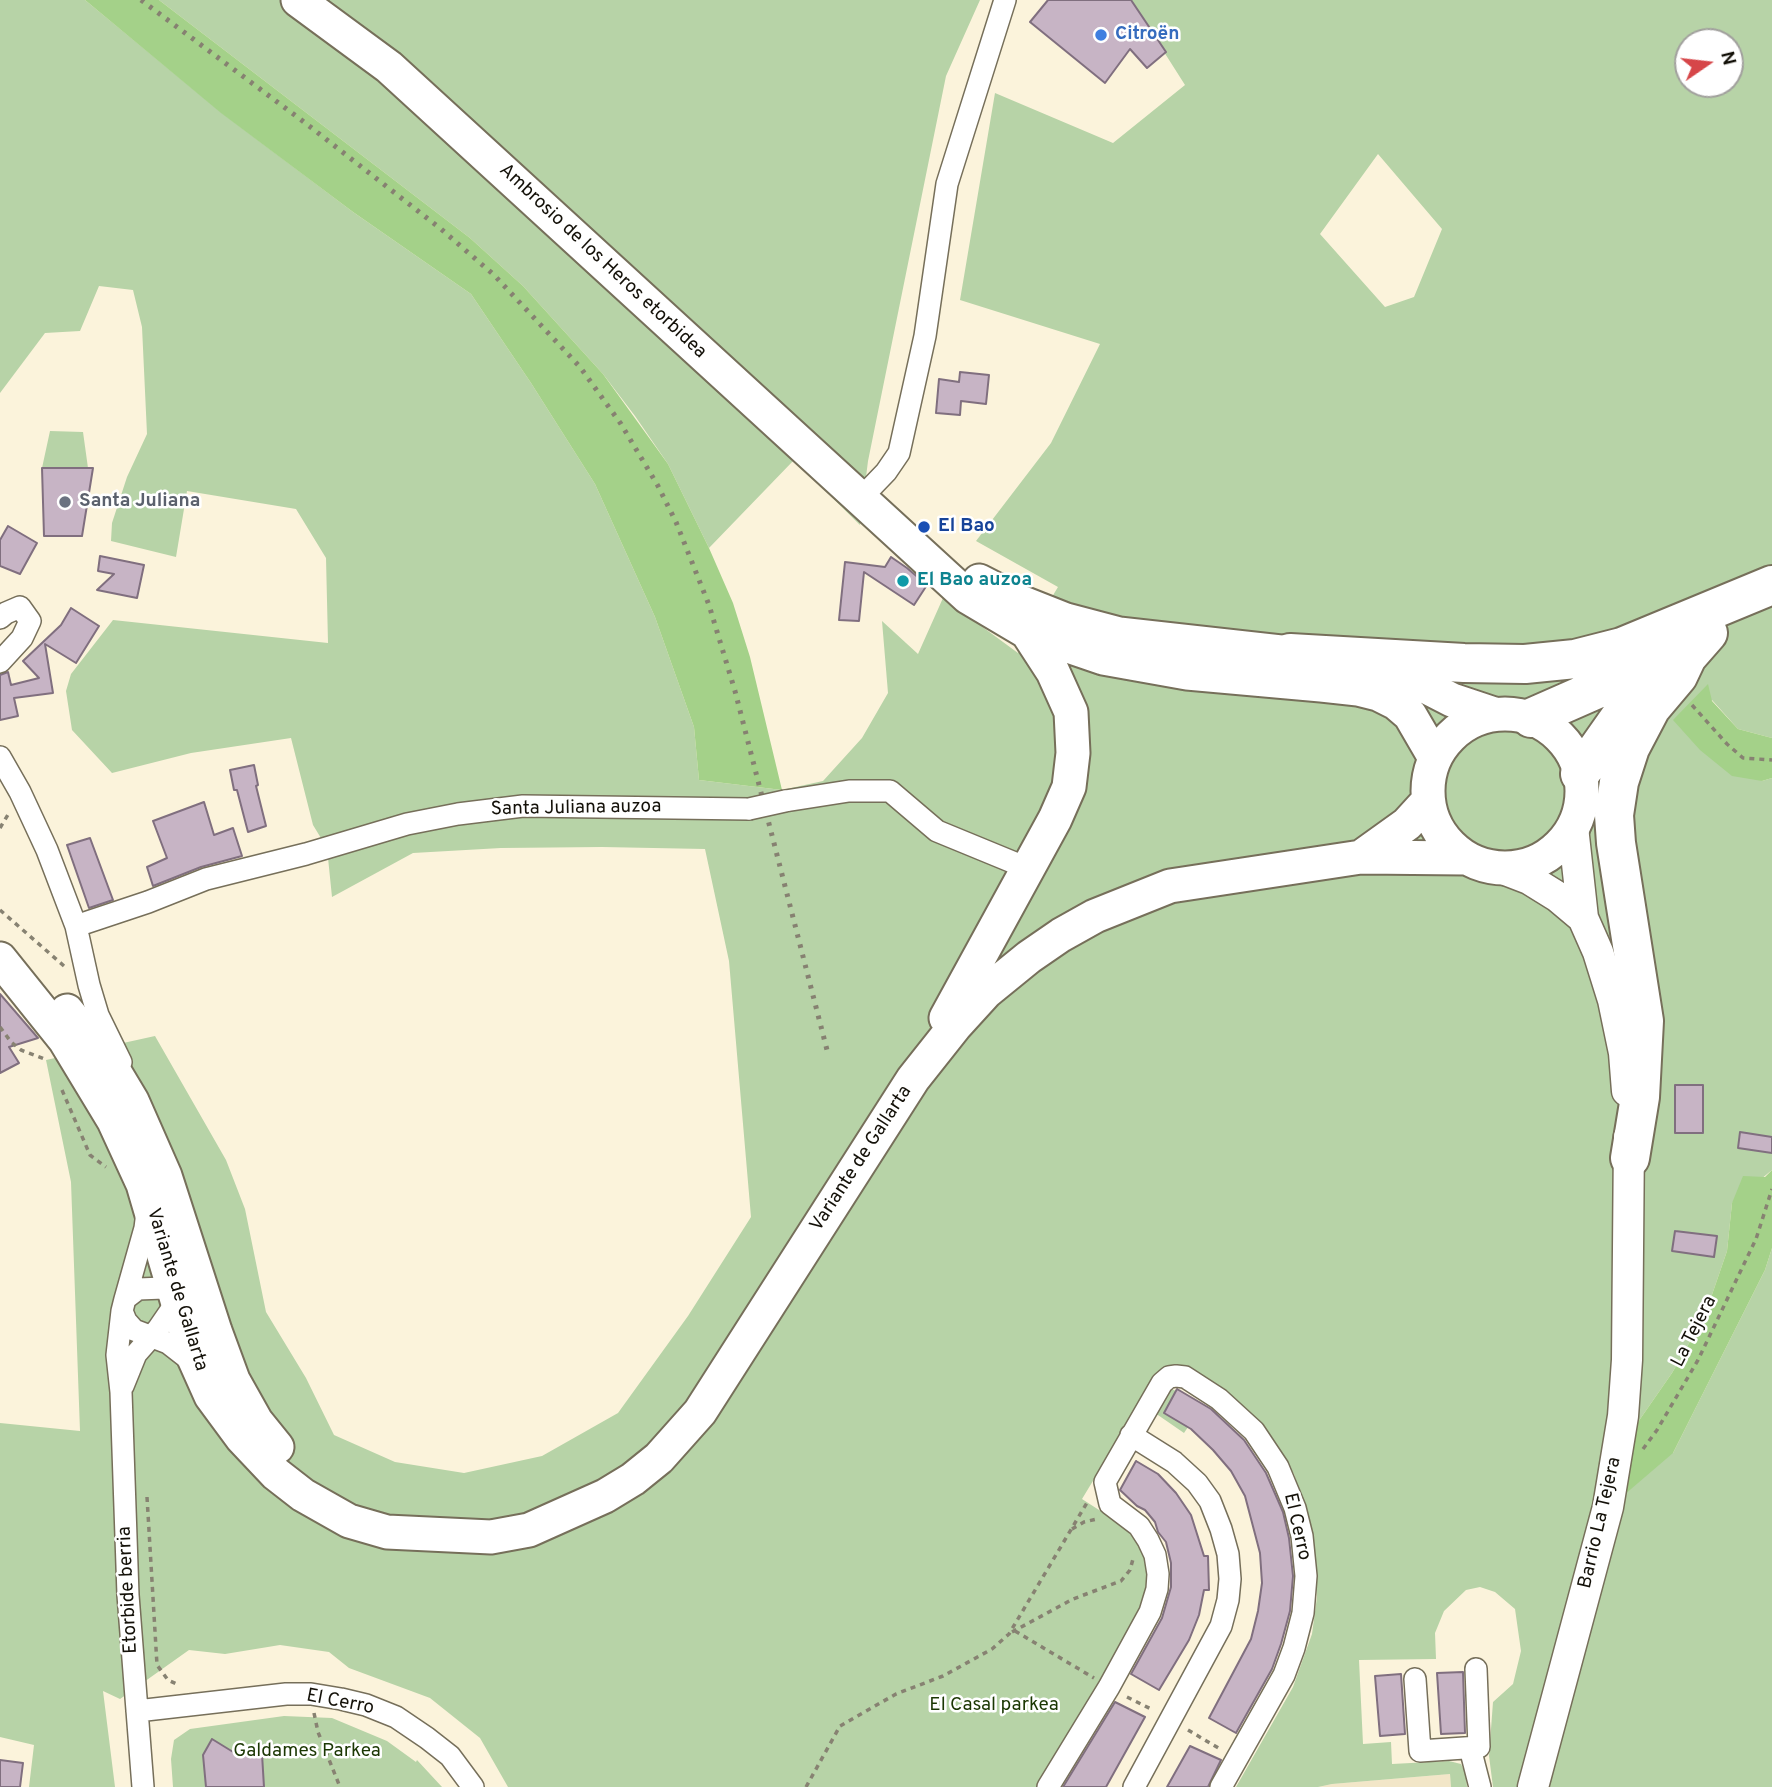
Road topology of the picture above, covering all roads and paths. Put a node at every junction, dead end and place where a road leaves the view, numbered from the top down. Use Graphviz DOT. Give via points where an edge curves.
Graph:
graph roads {
  1 [pos="298,0"];
  2 [pos="1005,0"];
  3 [pos="860,499"];
  4 [pos="899,533"];
  5 [pos="1772,585"];
  6 [pos="1772,595"];
  7 [pos="0,618"];
  8 [pos="1027,632"];
  9 [pos="1290,653"];
  10 [pos="1690,657"];
  11 [pos="0,662"];
  12 [pos="1513,716"];
  13 [pos="0,757"];
  14 [pos="1435,758"];
  15 [pos="1772,760"];
  16 [pos="1580,774"];
  17 [pos="1428,801"];
  18 [pos="1573,827"];
  19 [pos="1361,857"];
  20 [pos="1465,858"];
  21 [pos="1027,868"];
  22 [pos="1503,869"];
  23 [pos="0,910"];
  24 [pos="1583,918"];
  25 [pos="76,926"];
  26 [pos="0,956"];
  27 [pos="61,964"];
  28 [pos="0,1027"];
  29 [pos="96,1036"];
  30 [pos="52,1061"];
  31 [pos="914,1079"];
  32 [pos="59,1080"];
  33 [pos="122,1139"];
  34 [pos="1630,1158"];
  35 [pos="112,1171"];
  36 [pos="1772,1189"];
  37 [pos="148,1203"];
  38 [pos="189,1250"];
  39 [pos="177,1297"];
  40 [pos="124,1305"];
  41 [pos="150,1338"];
  42 [pos="198,1366"];
  43 [pos="121,1392"];
  44 [pos="256,1421"];
  45 [pos="1131,1435"];
  46 [pos="1615,1469"];
  47 [pos="1105,1482"];
  48 [pos="146,1485"];
  49 [pos="1100,1518"];
  50 [pos="1070,1530"];
  51 [pos="425,1533"];
  52 [pos="1132,1551"];
  53 [pos="1014,1630"];
  54 [pos="1009,1634"];
  55 [pos="1476,1669"];
  56 [pos="1415,1679"];
  57 [pos="1100,1682"];
  58 [pos="187,1688"];
  59 [pos="1127,1697"];
  60 [pos="1151,1709"];
  61 [pos="136,1711"];
  62 [pos="314,1712"];
  63 [pos="1180,1725"];
  64 [pos="1470,1748"];
  65 [pos="1225,1752"];
  66 [pos="143,1787"];
  67 [pos="341,1787"];
  68 [pos="472,1787"];
  69 [pos="806,1787"];
  70 [pos="1048,1787"];
  71 [pos="1133,1787"];
  72 [pos="1221,1787"];
  73 [pos="1480,1787"];
  74 [pos="1533,1787"];
  1 -- 3 [label="main road, Ambrosio de los Heros etorbidea" via="389,67"];
  2 -- 3 [label="street" via="947,184 925,336 899,453"];
  3 -- 4 [label="main road, Ambrosio de los Heros etorbidea"];
  4 -- 8 [label="main road" via="968,597"];
  4 -- 9 [label="main road" via="992,589 1066,620 1155,640"];
  5 -- 9 [label="highway" via="1622,647 1575,659 1464,663"];
  6 -- 10 [label="highway"];
  7 -- 11 [label="street" via="20,607 30,621 22,638"];
  8 -- 14 [label="main road" via="1103,658 1186,673 1378,694 1410,715"];
  8 -- 21 [label="main road" via="1053,672 1071,712 1073,753 1069,787"];
  9 -- 12 [label="main road" via="1390,673 1452,700"];
  10 -- 12 [label="highway"];
  10 -- 15 [label="path" via="1704,720 1743,758"];
  10 -- 16 [label="highway" via="1650,685 1625,710"];
  10 -- 34 [label="highway" via="1651,708 1630,748 1614,815 1618,869 1644,1021 1640,1097"];
  12 -- 14 [label="main road" via="1476,719 1459,728"];
  12 -- 16 [label="main road" via="1542,724 1563,740"];
  13 -- 25 [label="street" via="47,850"];
  14 -- 17 [label="main road"];
  16 -- 18 [label="main road" via="1580,810"];
  17 -- 19 [label="main road, Variante de Gallarta" via="1407,824"];
  17 -- 20 [label="main road" via="1440,834"];
  18 -- 22 [label="main road" via="1561,845 1544,858"];
  18 -- 24 [label="street"];
  19 -- 20 [label="main road, Variante de Gallarta"];
  19 -- 31 [label="main road, Variante de Gallarta" via="1170,886 1095,916 1029,957 986,992"];
  20 -- 22 [label="main road"];
  21 -- 25 [label="street, Santa Juliana auzoa, bridge" via="937,831 890,791 849,791 749,810 523,806 407,824 206,879"];
  21 -- 31 [label="main road"];
  22 -- 24 [label="street" via="1539,885"];
  23 -- 27 [label="path"];
  24 -- 34 [label="street, Barrio La Tejera" via="1619,1027"];
  25 -- 29 [label="street"];
  26 -- 29 [label="main road, Variante de Gallarta" via="33,976"];
  26 -- 33 [label="main road, Variante de Gallarta" via="65,1040"];
  28 -- 30 [label="path" via="20,1050"];
  29 -- 33 [label="street" via="120,1107"];
  29 -- 38 [label="main road, Variante de Gallarta" via="166,1177"];
  31 -- 51 [label="main road, Variante de Gallarta" via="700,1412 659,1458 606,1496 529,1530 491,1537"];
  32 -- 35 [label="path" via="90,1155"];
  33 -- 37 [label="main road, Variante de Gallarta"];
  34 -- 46 [label="street, Barrio La Tejera" via="1627,1360"];
  36 -- 46 [label="path, La Tejera" via="1756,1239 1698,1360 1657,1430 1634,1460"];
  37 -- 39 [label="main road, Variante de Gallarta"];
  37 -- 40 [label="street, Etorbide berria"];
  38 -- 39 [label="street, Etorbide berria" via="187,1272"];
  38 -- 44 [label="main road, Variante de Gallarta" via="233,1380"];
  39 -- 40 [label="street" via="151,1287 138,1289"];
  39 -- 41 [label="street, Etorbide berria"];
  39 -- 42 [label="main road, Variante de Gallarta"];
  39 -- 44 [label="street" via="194,1307 221,1378"];
  40 -- 41 [label="street" via="126,1321 134,1331"];
  40 -- 43 [label="street, Etorbide berria" via="117,1355"];
  41 -- 42 [label="street" via="168,1343"];
  41 -- 43 [label="street, Etorbide berria" via="136,1354"];
  42 -- 51 [label="main road, Variante de Gallarta" via="211,1396 242,1438 303,1495 349,1521 387,1532"];
  43 -- 61 [label="street, Etorbide berria"];
  44 -- 51 [label="main road, Variante de Gallarta" via="307,1478 330,1494"];
  45 -- 47 [label="street, El Cerro"];
  45 -- 71 [label="street" via="1174,1462 1210,1501 1222,1529 1230,1579 1222,1626"];
  45 -- 72 [label="street, El Cerro" via="1162,1383 1169,1377 1185,1377 1219,1399 1254,1431 1278,1467 1295,1508 1306,1576 1294,1648 1284,1675"];
  46 -- 74 [label="street, Barrio La Tejera"];
  47 -- 50 [label="path" via="1092,1493"];
  47 -- 70 [label="street" via="1110,1504 1139,1526 1148,1540 1157,1565 1157,1589 1150,1612 1109,1687"];
  48 -- 58 [label="path" via="157,1665 168,1680"];
  49 -- 50 [label="path"];
  50 -- 54 [label="path"];
  52 -- 53 [label="path" via="1134,1563 1121,1581 1073,1599"];
  53 -- 54 [label="path"];
  53 -- 57 [label="path"];
  54 -- 69 [label="path" via="992,1649 943,1676 896,1694 840,1727"];
  55 -- 64 [label="street" via="1479,1747"];
  56 -- 64 [label="street" via="1420,1751"];
  59 -- 60 [label="path"];
  61 -- 66 [label="street, Etorbide berria"];
  61 -- 68 [label="street, El Cerro" via="286,1694 341,1699 407,1724 450,1756"];
  62 -- 67 [label="path"];
  63 -- 65 [label="path"];
  64 -- 73 [label="street"];
}
